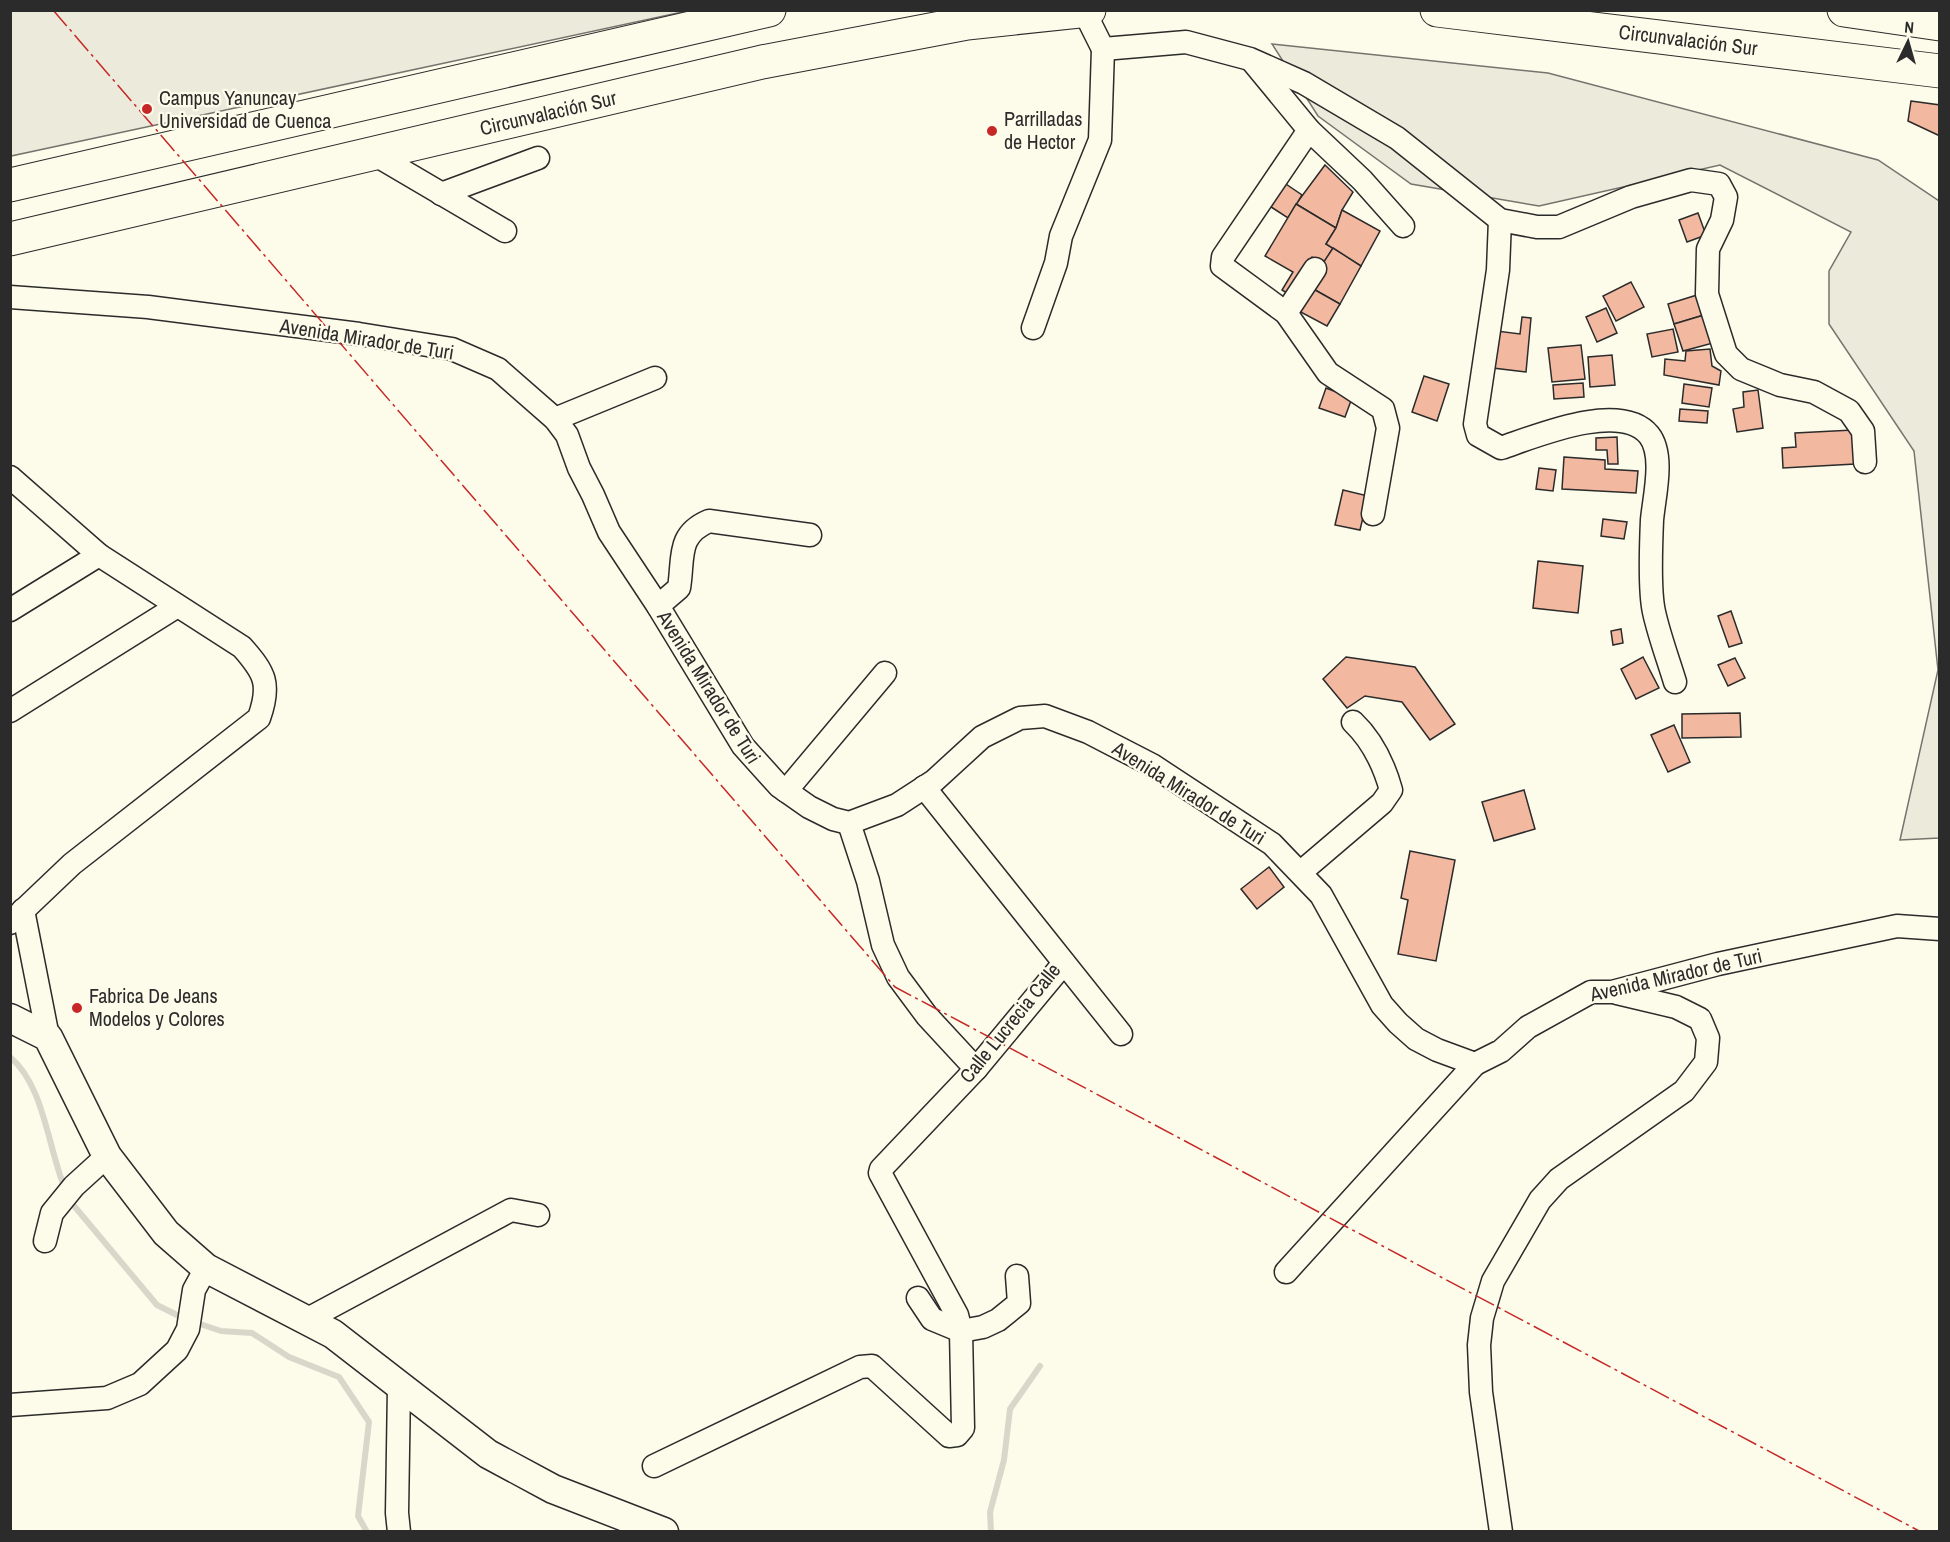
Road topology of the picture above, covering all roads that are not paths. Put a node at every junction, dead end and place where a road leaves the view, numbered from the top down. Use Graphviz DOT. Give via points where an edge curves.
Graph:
graph roads {
  1 [pos="770,10"];
  2 [pos="1089,10"];
  3 [pos="1437,10"];
  4 [pos="1084,11"];
  5 [pos="1856,11"];
  6 [pos="1940,24"];
  7 [pos="1103,49"];
  8 [pos="1250,59"];
  9 [pos="1940,71"];
  10 [pos="1309,130"];
  11 [pos="374,154"];
  12 [pos="538,158"];
  13 [pos="10,185"];
  14 [pos="441,194"];
  15 [pos="1500,220"];
  16 [pos="1403,226"];
  17 [pos="505,231"];
  18 [pos="10,239"];
  19 [pos="1315,269"];
  20 [pos="10,297"];
  21 [pos="1286,313"];
  22 [pos="1033,328"];
  23 [pos="655,378"];
  24 [pos="555,419"];
  25 [pos="1865,462"];
  26 [pos="10,477"];
  27 [pos="1373,514"];
  28 [pos="810,535"];
  29 [pos="99,555"];
  30 [pos="658,606"];
  31 [pos="176,607"];
  32 [pos="10,610"];
  33 [pos="885,673"];
  34 [pos="1675,682"];
  35 [pos="10,711"];
  36 [pos="1353,723"];
  37 [pos="924,788"];
  38 [pos="786,792"];
  39 [pos="849,823"];
  40 [pos="1301,872"];
  41 [pos="17,916"];
  42 [pos="1940,929"];
  43 [pos="1064,963"];
  44 [pos="1612,992"];
  45 [pos="10,1018"];
  46 [pos="1121,1034"];
  47 [pos="48,1037"];
  48 [pos="1475,1064"];
  49 [pos="976,1068"];
  50 [pos="107,1156"];
  51 [pos="538,1215"];
  52 [pos="45,1241"];
  53 [pos="206,1268"];
  54 [pos="1286,1272"];
  55 [pos="1017,1276"];
  56 [pos="918,1298"];
  57 [pos="306,1320"];
  58 [pos="961,1331"];
  59 [pos="399,1388"];
  60 [pos="10,1405"];
  61 [pos="654,1466"];
  62 [pos="399,1532"];
  63 [pos="664,1532"];
  64 [pos="1501,1532"];
  1 -- 13 [label="highway"];
  2 -- 4 [label="highway, Circunvalación Sur"];
  3 -- 9 [label="highway, Circunvalación Sur"];
  4 -- 7 [label="street"];
  4 -- 11 [label="highway, Circunvalación Sur" via="967,23 873,39"];
  5 -- 6 [label="highway"];
  7 -- 8 [label="street" via="1186,42"];
  7 -- 22 [label="street" via="1100,140 1061,236 1056,263"];
  8 -- 10 [label="street"];
  8 -- 15 [label="street" via="1304,83 1397,138"];
  10 -- 16 [label="street"];
  10 -- 21 [label="street" via="1223,257 1222,266"];
  11 -- 14 [label="street"];
  11 -- 18 [label="highway, Circunvalación Sur"];
  12 -- 14 [label="street"];
  14 -- 17 [label="street"];
  15 -- 25 [label="street" via="1537,227 1559,226 1631,197 1691,180 1719,184 1726,197 1722,219 1708,249 1707,294 1726,354 1741,369 1780,385 1814,392 1849,411 1863,431"];
  15 -- 34 [label="street" via="1498,270 1475,424 1478,435 1501,448 1573,424 1612,421 1632,424 1649,435 1658,475 1652,522 1653,610"];
  19 -- 21 [label="street"];
  20 -- 24 [label="street, Avenida Mirador de Turi" via="148,308 452,349 498,369"];
  21 -- 27 [label="street" via="1328,373 1383,409 1388,428"];
  23 -- 24 [label="street"];
  24 -- 30 [label="street, Avenida Mirador de Turi" via="567,435 609,532"];
  26 -- 29 [label="street"];
  28 -- 30 [label="street" via="709,521 694,528 682,548 680,588"];
  29 -- 31 [label="street"];
  29 -- 32 [label="street"];
  30 -- 38 [label="street, Avenida Mirador de Turi" via="743,746"];
  31 -- 35 [label="street"];
  31 -- 41 [label="street" via="242,647 256,663 266,683 259,718 72,864"];
  33 -- 38 [label="street"];
  36 -- 40 [label="street" via="1366,735 1386,771 1391,790 1382,803"];
  37 -- 39 [label="street, Avenida Mirador de Turi" via="897,805"];
  37 -- 40 [label="street, Avenida Mirador de Turi" via="982,738 1020,718 1045,716 1088,732 1152,765 1272,844"];
  37 -- 43 [label="street, Calle Lucrecia Calle"];
  38 -- 39 [label="street, Avenida Mirador de Turi" via="833,819"];
  39 -- 49 [label="street" via="883,945 898,977 927,1016"];
  40 -- 48 [label="street, Avenida Mirador de Turi" via="1321,895 1382,1005 1398,1023 1416,1039"];
  41 -- 47 [label="street"];
  42 -- 44 [label="street, Avenida Mirador de Turi" via="1898,926 1718,964"];
  43 -- 46 [label="street"];
  43 -- 49 [label="street, Calle Lucrecia Calle"];
  44 -- 48 [label="street, Avenida Mirador de Turi" via="1591,992 1528,1027 1501,1051"];
  44 -- 64 [label="street" via="1676,1007 1700,1019 1707,1038 1706,1062 1684,1091 1558,1179 1540,1200 1493,1281 1479,1345 1481,1392"];
  45 -- 47 [label="main road"];
  47 -- 50 [label="main road"];
  48 -- 54 [label="street"];
  49 -- 58 [label="street, Calle Lucrecia Calle" via="881,1169 882,1179 957,1315"];
  50 -- 52 [label="street" via="52,1213"];
  50 -- 53 [label="main road" via="166,1233"];
  51 -- 57 [label="street" via="511,1210"];
  53 -- 57 [label="main road"];
  53 -- 60 [label="street" via="195,1290 188,1329 177,1350 140,1384 107,1398"];
  55 -- 58 [label="street" via="1019,1303 998,1320"];
  56 -- 58 [label="street" via="932,1319"];
  57 -- 59 [label="main road" via="333,1334"];
  58 -- 61 [label="street" via="963,1428 957,1435 949,1436 872,1366 860,1366"];
  59 -- 62 [label="street"];
  59 -- 63 [label="main road" via="497,1459 553,1490"];
}
